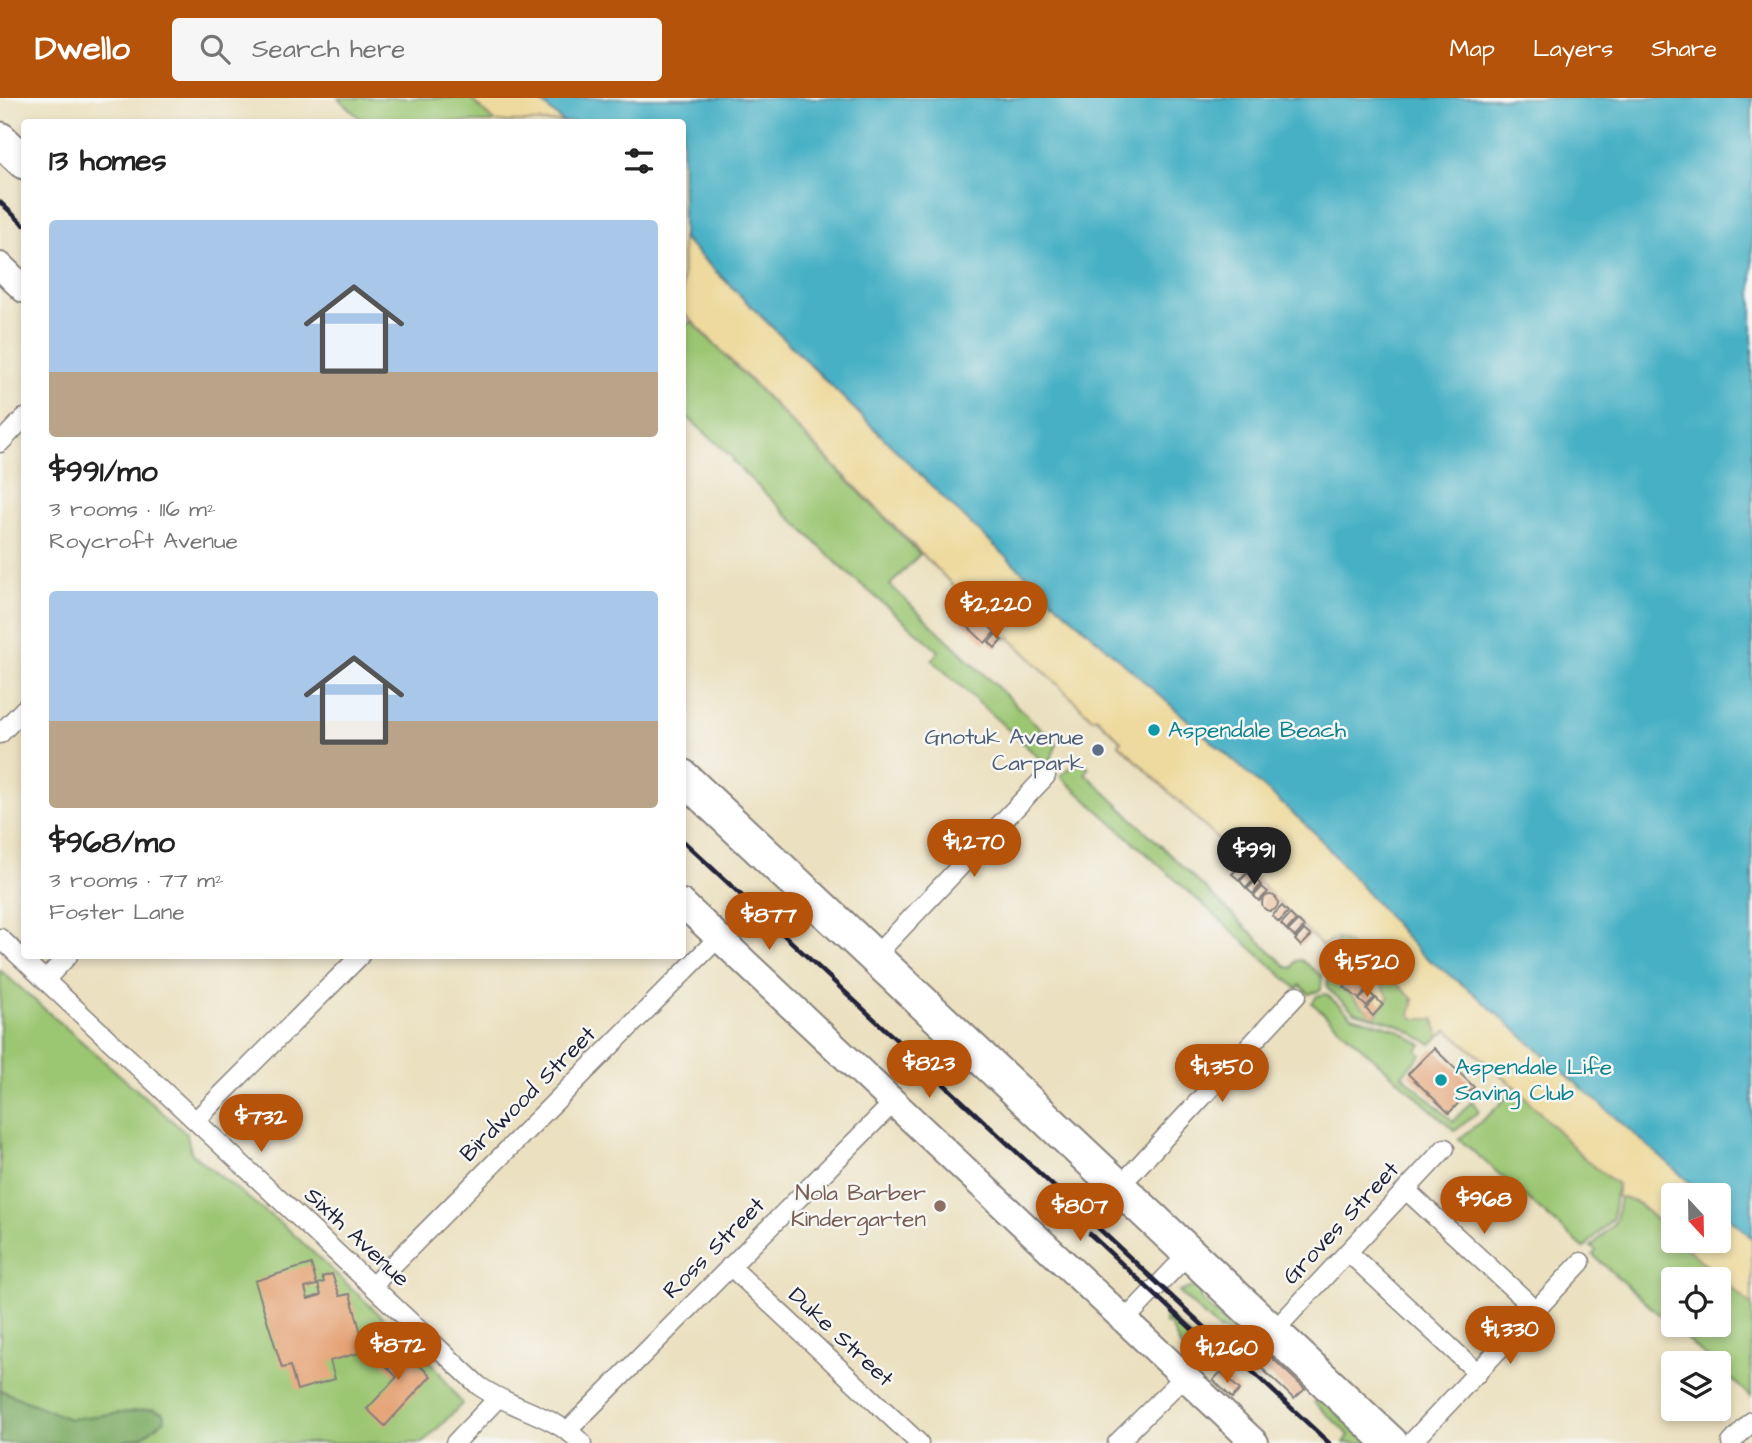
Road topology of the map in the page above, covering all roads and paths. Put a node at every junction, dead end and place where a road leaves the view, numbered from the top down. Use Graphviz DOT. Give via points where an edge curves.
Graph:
graph roads {
  1 [pos="0,139"];
  2 [pos="21,159"];
  3 [pos="0,266"];
  4 [pos="21,286"];
  5 [pos="21,421"];
  6 [pos="0,443"];
  7 [pos="21,712"];
  8 [pos="0,734"];
  9 [pos="1046,776"];
  10 [pos="686,780"];
  11 [pos="686,907"];
  12 [pos="719,937"];
  13 [pos="0,938"];
  14 [pos="875,956"];
  15 [pos="21,958"];
  16 [pos="22,959"];
  17 [pos="65,959"];
  18 [pos="357,959"];
  19 [pos="45,980"];
  20 [pos="1297,995"];
  21 [pos="895,1101"];
  22 [pos="196,1120"];
  23 [pos="1445,1148"];
  24 [pos="1119,1187"];
  25 [pos="1406,1190"];
  26 [pos="1348,1252"];
  27 [pos="1189,1253"];
  28 [pos="1581,1262"];
  29 [pos="730,1266"];
  30 [pos="373,1285"];
  31 [pos="1536,1310"];
  32 [pos="1126,1319"];
  33 [pos="1273,1332"];
  34 [pos="1478,1373"];
  35 [pos="1185,1376"];
  36 [pos="497,1399"];
  37 [pos="1752,1421"];
  38 [pos="568,1430"];
  39 [pos="455,1443"];
  40 [pos="582,1443"];
  41 [pos="919,1443"];
  42 [pos="1117,1443"];
  43 [pos="1255,1443"];
  44 [pos="1391,1443"];
  45 [pos="1411,1443"];
  46 [pos="1731,1443"];
  1 -- 2 [label="highway"];
  3 -- 4 [label="street"];
  5 -- 6 [label="street"];
  7 -- 8 [label="street"];
  9 -- 14 [label="street"];
  10 -- 14 [label="highway"];
  11 -- 12 [label="street"];
  12 -- 21 [label="street"];
  12 -- 30 [label="street, Birdwood Street"];
  13 -- 15 [label="street, Sixth Avenue"];
  14 -- 24 [label="highway"];
  16 -- 19 [label="street, Sixth Avenue"];
  17 -- 19 [label="street"];
  18 -- 22 [label="street"];
  19 -- 22 [label="street, Sixth Avenue"];
  20 -- 24 [label="street"];
  21 -- 29 [label="street, Ross Street"];
  21 -- 32 [label="street"];
  22 -- 30 [label="street, Sixth Avenue"];
  23 -- 25 [label="street, Groves Street"];
  24 -- 27 [label="highway"];
  25 -- 26 [label="street, Groves Street"];
  25 -- 31 [label="street"];
  26 -- 33 [label="street, Groves Street"];
  26 -- 34 [label="street"];
  27 -- 32 [label="street"];
  27 -- 33 [label="highway"];
  28 -- 31 [label="street"];
  29 -- 38 [label="street, Ross Street"];
  29 -- 41 [label="street, Duke Street"];
  30 -- 36 [label="street, Sixth Avenue"];
  31 -- 34 [label="street"];
  32 -- 35 [label="street"];
  33 -- 44 [label="highway"];
  34 -- 45 [label="street"];
  35 -- 42 [label="street"];
  35 -- 43 [label="street"];
  36 -- 38 [label="street, Sixth Avenue"];
  36 -- 39 [label="street"];
  37 -- 46 [label="street"];
  38 -- 40 [label="street, Sixth Avenue"];
}
